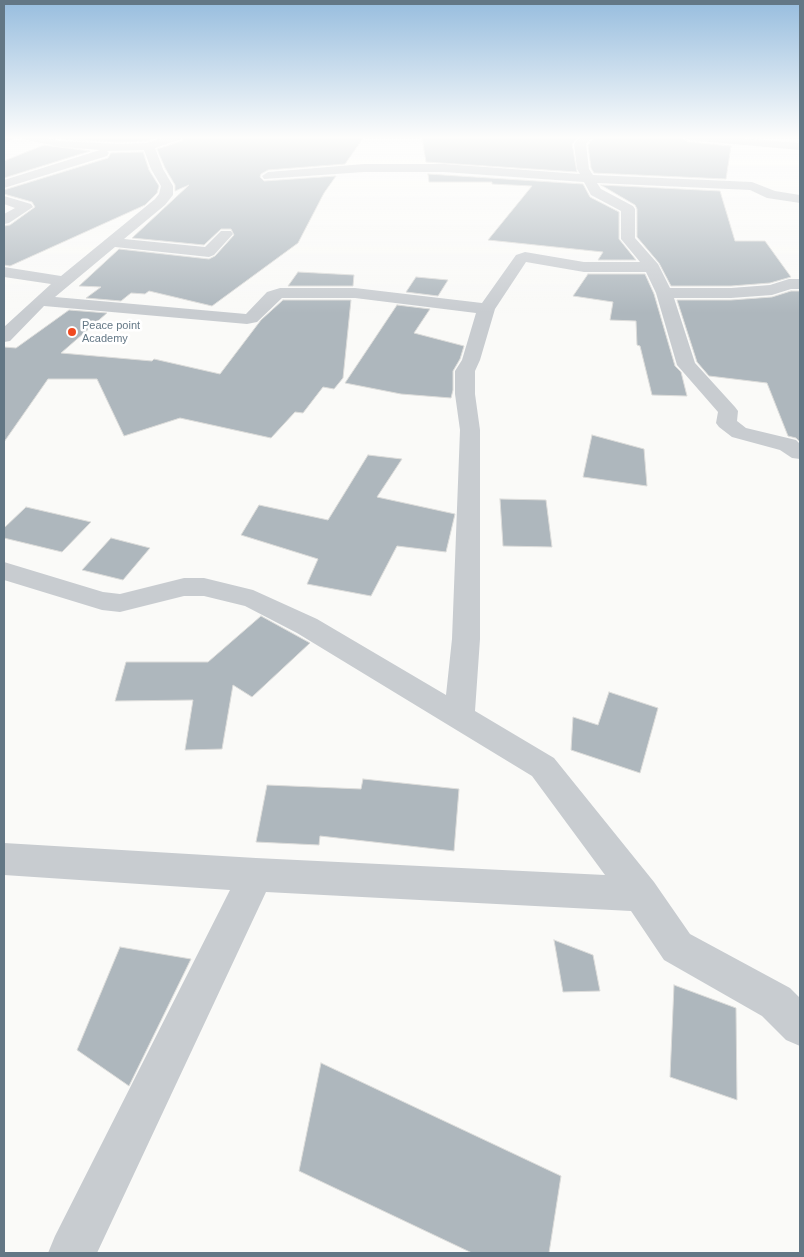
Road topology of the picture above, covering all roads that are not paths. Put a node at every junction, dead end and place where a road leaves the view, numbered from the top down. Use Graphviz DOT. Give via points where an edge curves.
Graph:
graph roads {
  1 [pos="165,196"];
  2 [pos="603,196"];
  3 [pos="777,196"];
  4 [pos="800,199"];
  5 [pos="4,200"];
  6 [pos="4,220"];
  7 [pos="226,234"];
  8 [pos="110,242"];
  9 [pos="652,267"];
  10 [pos="4,272"];
  11 [pos="65,281"];
  12 [pos="800,284"];
  13 [pos="664,293"];
  14 [pos="40,301"];
  15 [pos="486,309"];
  16 [pos="4,336"];
  17 [pos="800,453"];
  18 [pos="4,571"];
  19 [pos="459,718"];
  20 [pos="4,859"];
  21 [pos="256,875"];
  22 [pos="641,894"];
  23 [pos="800,1026"];
  24 [pos="72,1253"];
  1 -- 8 [label="street"];
  2 -- 9 [label="street" via="628,209 628,239"];
  3 -- 4 [label="street"];
  5 -- 6 [label="street" via="26,208"];
  7 -- 8 [label="street" via="210,252"];
  8 -- 11 [label="street"];
  9 -- 13 [label="street"];
  9 -- 15 [label="street" via="584,266 524,257"];
  10 -- 11 [label="street"];
  11 -- 14 [label="street"];
  12 -- 13 [label="street" via="731,293"];
  13 -- 17 [label="street" via="686,365 728,411 726,423 739,433 788,445"];
  14 -- 15 [label="street" via="247,319 272,296 280,293 354,293"];
  14 -- 16 [label="street"];
  15 -- 19 [label="street" via="465,371 470,430 466,639"];
  18 -- 19 [label="street" via="102,601 120,603 184,587 204,587 253,599 307,626"];
  19 -- 22 [label="street" via="543,767"];
  20 -- 21 [label="street"];
  21 -- 22 [label="street"];
  21 -- 24 [label="street"];
  22 -- 23 [label="street" via="677,947 776,1002"];
}
